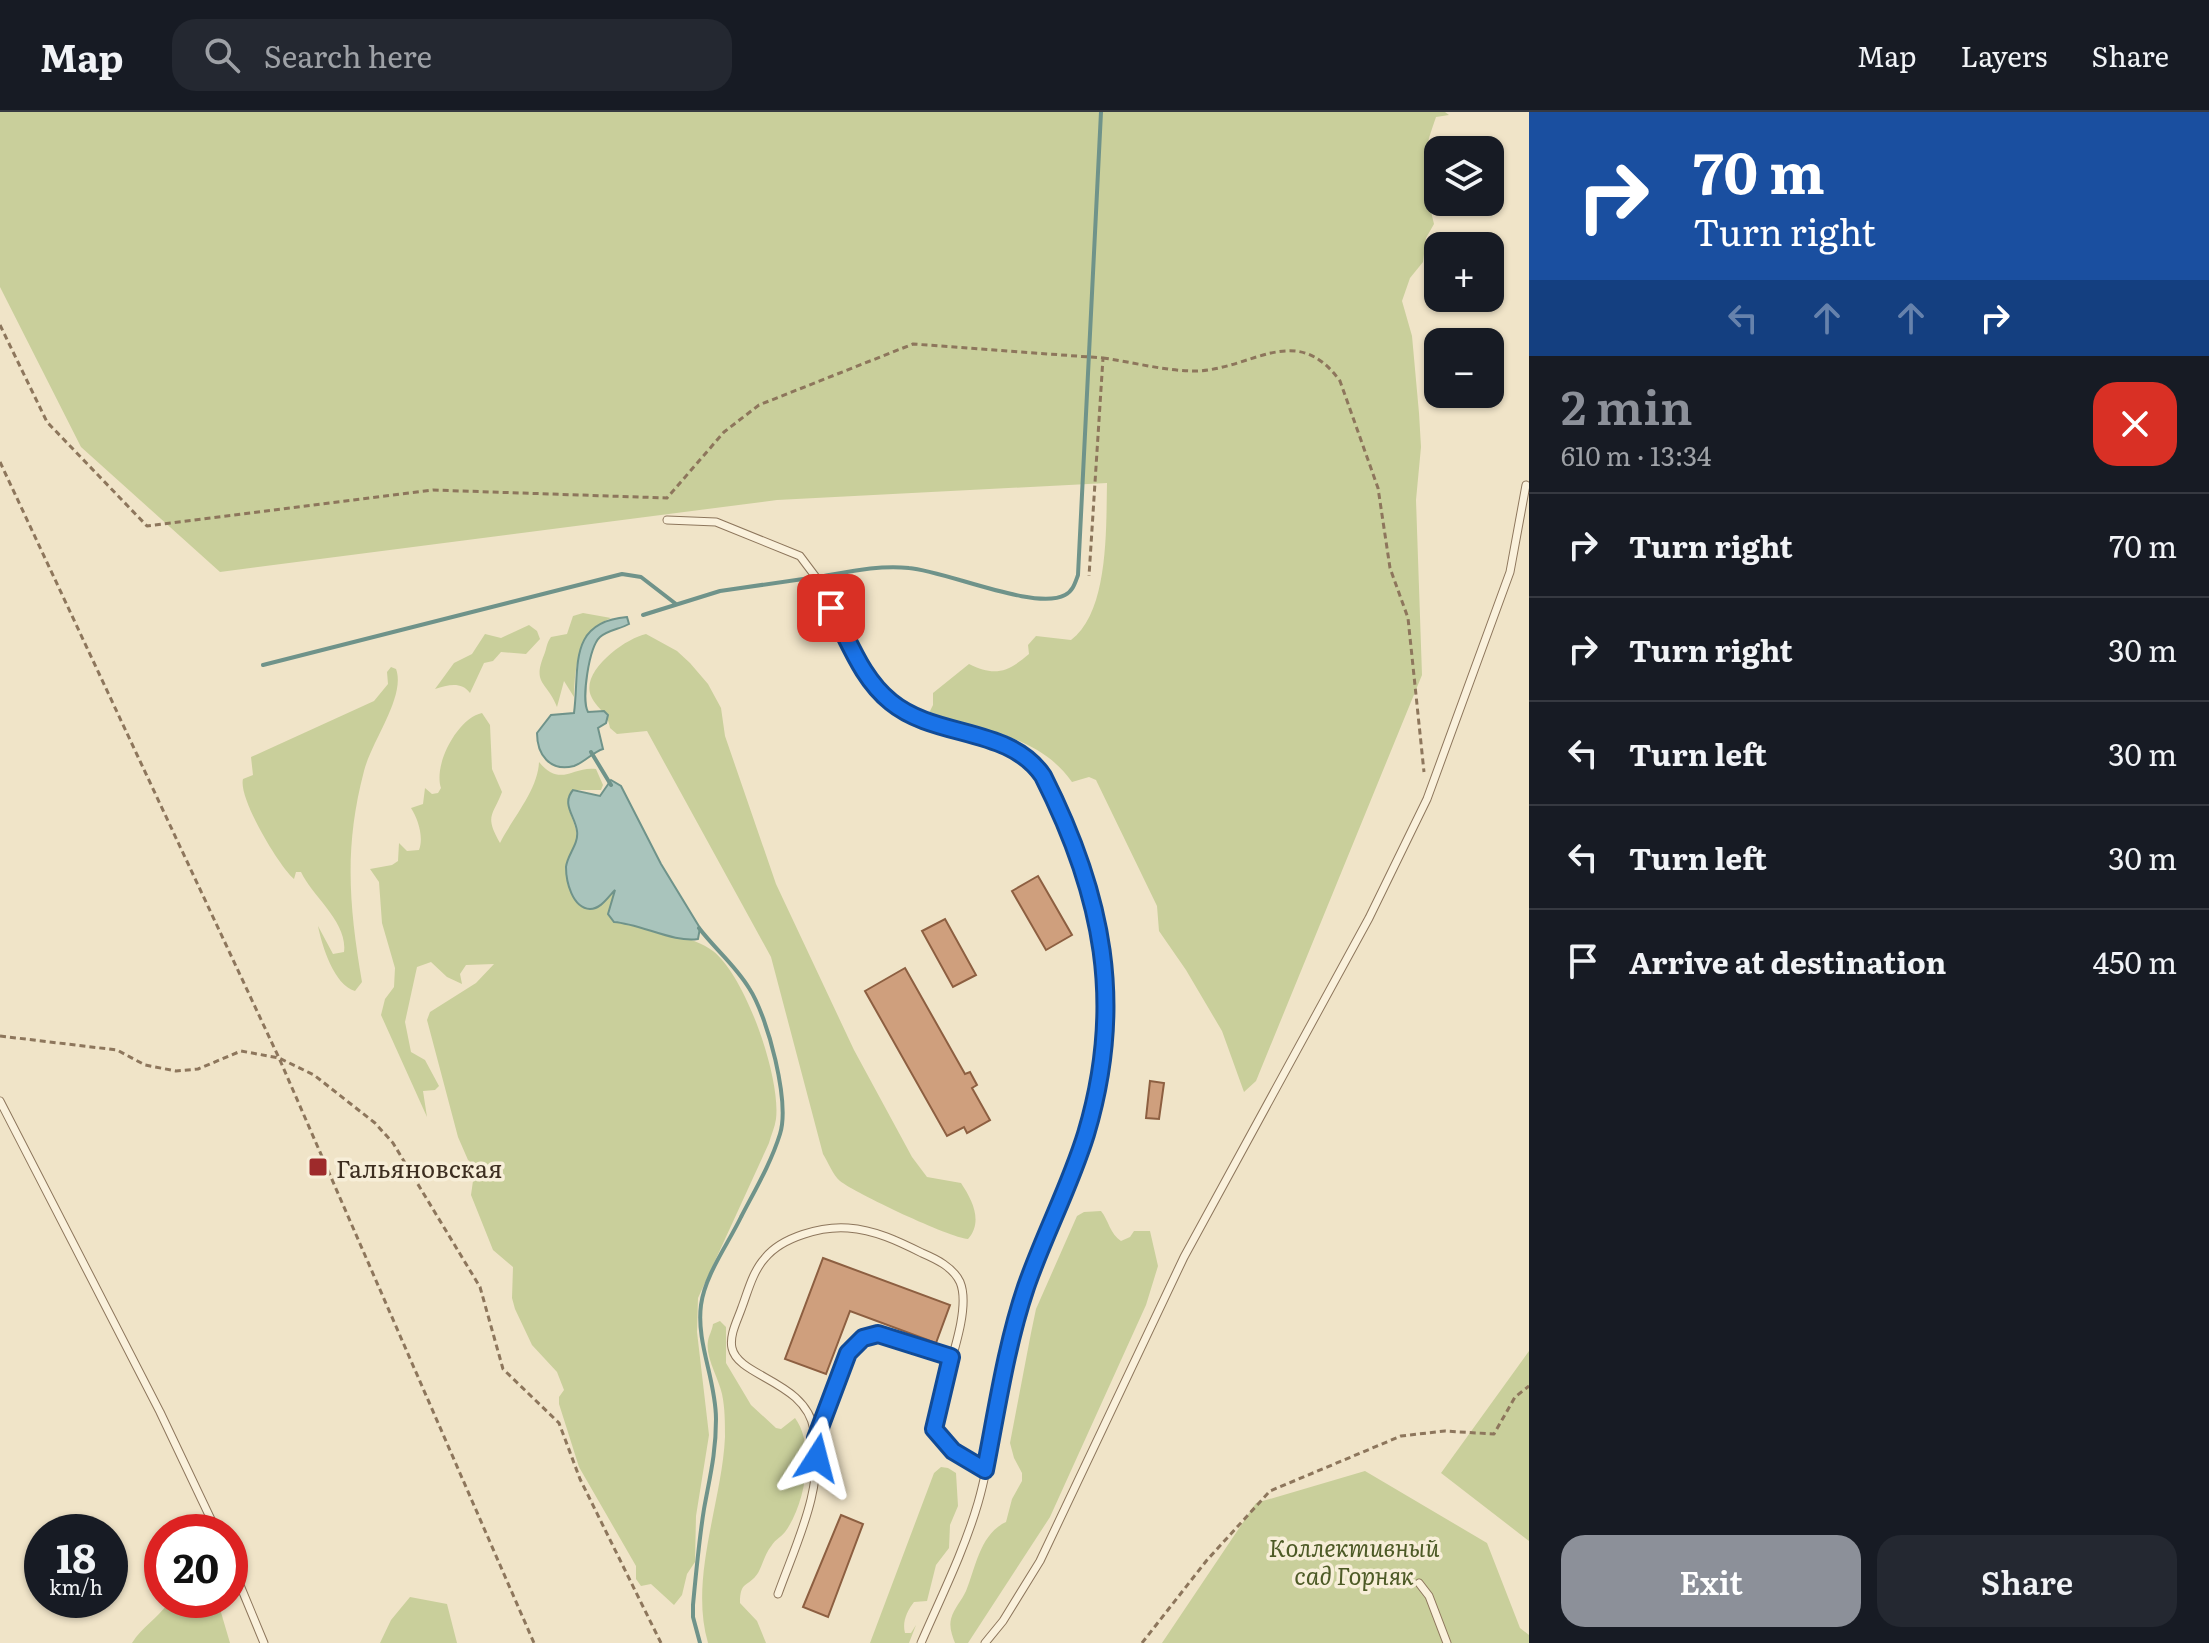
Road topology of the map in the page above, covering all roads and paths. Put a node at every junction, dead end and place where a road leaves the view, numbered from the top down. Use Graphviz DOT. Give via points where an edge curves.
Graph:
graph roads {
  1 [pos="0,325"];
  2 [pos="1103,358"];
  3 [pos="0,462"];
  4 [pos="1526,485"];
  5 [pos="667,520"];
  6 [pos="1089,576"];
  7 [pos="1427,799"];
  8 [pos="0,1036"];
  9 [pos="279,1058"];
  10 [pos="0,1101"];
  11 [pos="951,1357"];
  12 [pos="1529,1386"];
  13 [pos="816,1438"];
  14 [pos="985,1470"];
  15 [pos="208,1514"];
  16 [pos="1419,1583"];
  17 [pos="778,1594"];
  18 [pos="248,1604"];
  19 [pos="264,1643"];
  20 [pos="534,1643"];
  21 [pos="661,1643"];
  22 [pos="921,1643"];
  23 [pos="985,1643"];
  24 [pos="1142,1643"];
  25 [pos="1447,1643"];
  1 -- 2 [label="path" via="47,422 147,526 433,490 667,498 724,432 759,405 913,344"];
  2 -- 6 [label="path"];
  2 -- 7 [label="path" via="1193,371 1288,349 1330,366 1378,488 1390,568 1408,618"];
  3 -- 9 [label="path"];
  4 -- 7 [label="lane" via="1510,572"];
  5 -- 14 [label="lane" via="716,522 800,556 876,689 908,714 1026,755 1043,776 1081,857 1104,957 1101,1073 1077,1160 1019,1309"];
  7 -- 23 [label="lane" via="1369,918 1184,1257 1040,1561"];
  8 -- 9 [label="path" via="117,1050 145,1065 176,1071 198,1069 241,1051"];
  9 -- 20 [label="path"];
  9 -- 21 [label="path" via="314,1075 393,1143 480,1287 503,1369 559,1423 580,1479"];
  10 -- 15 [label="lane"];
  11 -- 13 [label="lane" via="878,1334 863,1338 848,1353"];
  11 -- 13 [label="lane" via="964,1302 959,1280 940,1261 876,1232 846,1227 809,1233 776,1247 755,1272 731,1337 732,1348 744,1364 783,1386 802,1404"];
  11 -- 14 [label="lane" via="934,1429 953,1451"];
  12 -- 24 [label="path" via="1515,1397 1494,1434 1445,1431 1401,1436 1270,1491"];
  13 -- 17 [label="lane" via="812,1499"];
  14 -- 22 [label="lane" via="963,1547"];
  16 -- 25 [label="lane"];
  18 -- 19 [label="lane"];
}
